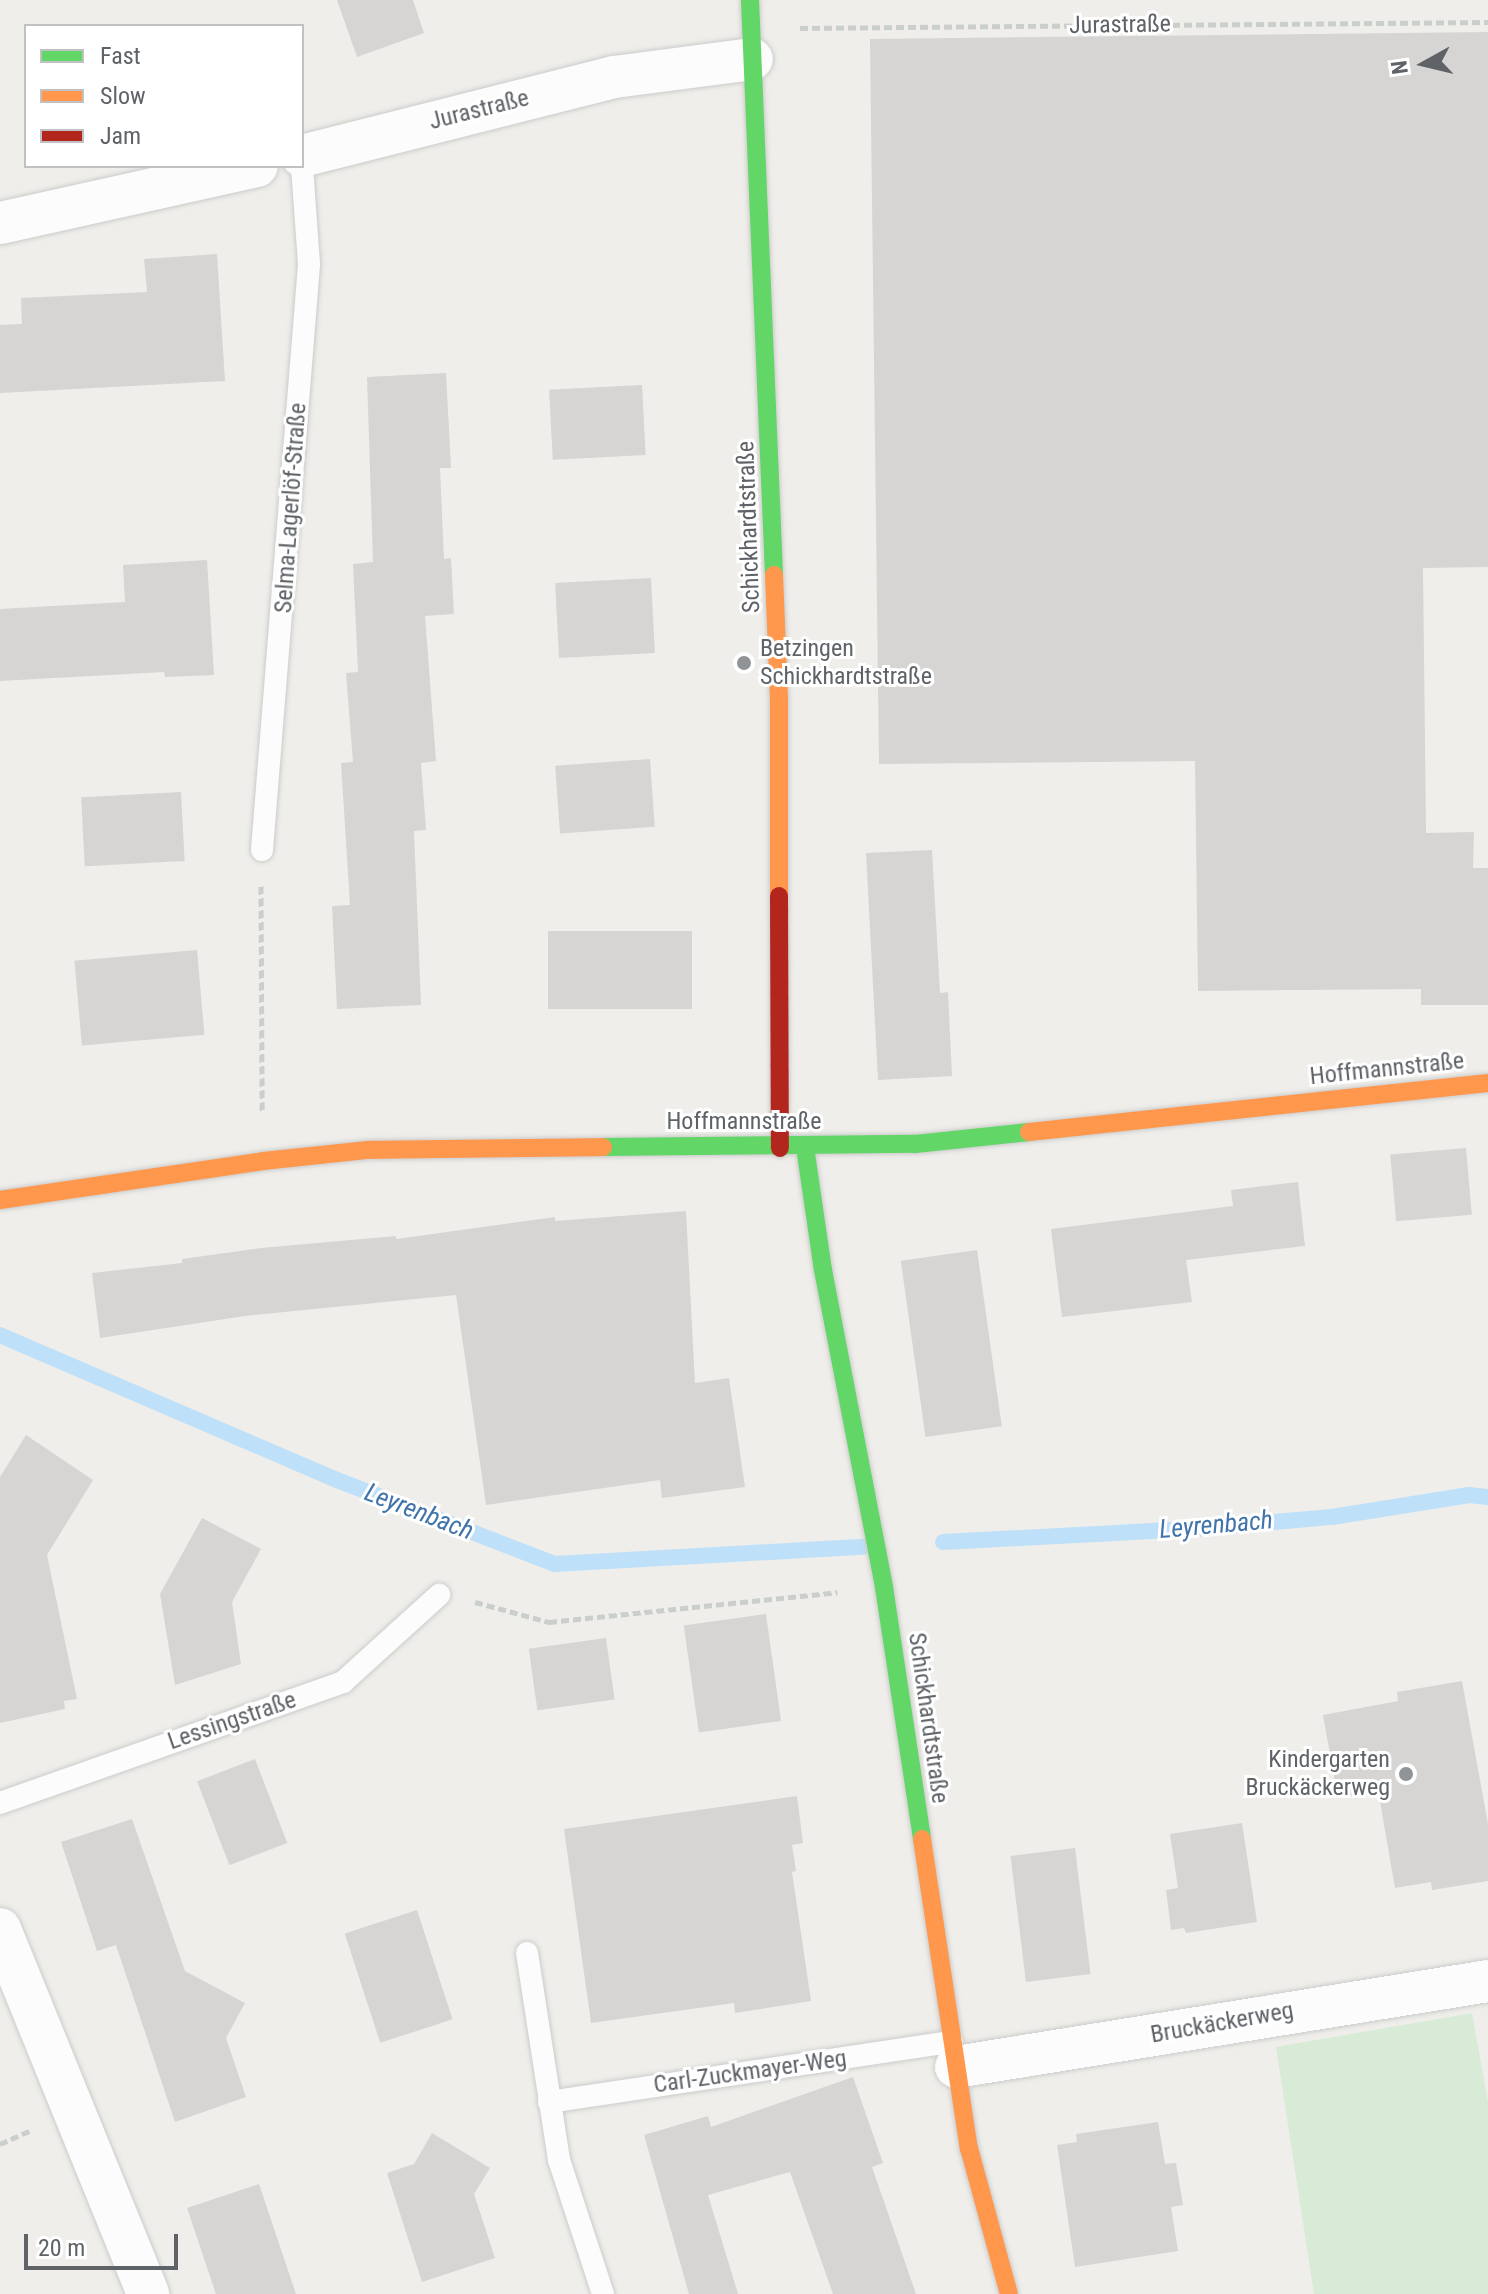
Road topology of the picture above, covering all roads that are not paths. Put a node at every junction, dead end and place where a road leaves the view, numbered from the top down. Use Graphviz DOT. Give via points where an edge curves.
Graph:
graph roads {
  1 [pos="750,0"];
  2 [pos="752,44"];
  3 [pos="304,155"];
  4 [pos="248,168"];
  5 [pos="302,168"];
  6 [pos="0,223"];
  7 [pos="262,850"];
  8 [pos="1488,1083"];
  9 [pos="805,1147"];
  10 [pos="780,1148"];
  11 [pos="0,1200"];
  12 [pos="439,1595"];
  13 [pos="0,1803"];
  14 [pos="0,1929"];
  15 [pos="527,1953"];
  16 [pos="1488,1981"];
  17 [pos="954,2055"];
  18 [pos="549,2102"];
  19 [pos="148,2294"];
  20 [pos="603,2294"];
  21 [pos="1009,2294"];
  1 -- 2 [label="street, Schickhardtstraße"];
  2 -- 3 [label="street, Jurastraße"];
  2 -- 10 [label="street, Schickhardtstraße" via="779,700"];
  4 -- 6 [label="street"];
  5 -- 7 [label="lane, Selma-Lagerlöf-Straße" via="309,264"];
  8 -- 9 [label="street, Hoffmannstraße" via="915,1144"];
  9 -- 10 [label="street, Hoffmannstraße"];
  9 -- 17 [label="street, Schickhardtstraße" via="823,1270 884,1587"];
  10 -- 11 [label="street, Hoffmannstraße" via="368,1150"];
  12 -- 13 [label="lane, Lessingstraße" via="343,1682"];
  14 -- 19 [label="street"];
  15 -- 18 [label="lane"];
  16 -- 17 [label="street, Bruckäckerweg"];
  17 -- 18 [label="lane, Carl-Zuckmayer-Weg"];
  17 -- 21 [label="street, Schickhardtstraße" via="969,2148"];
  18 -- 20 [label="lane" via="559,2160"];
}
